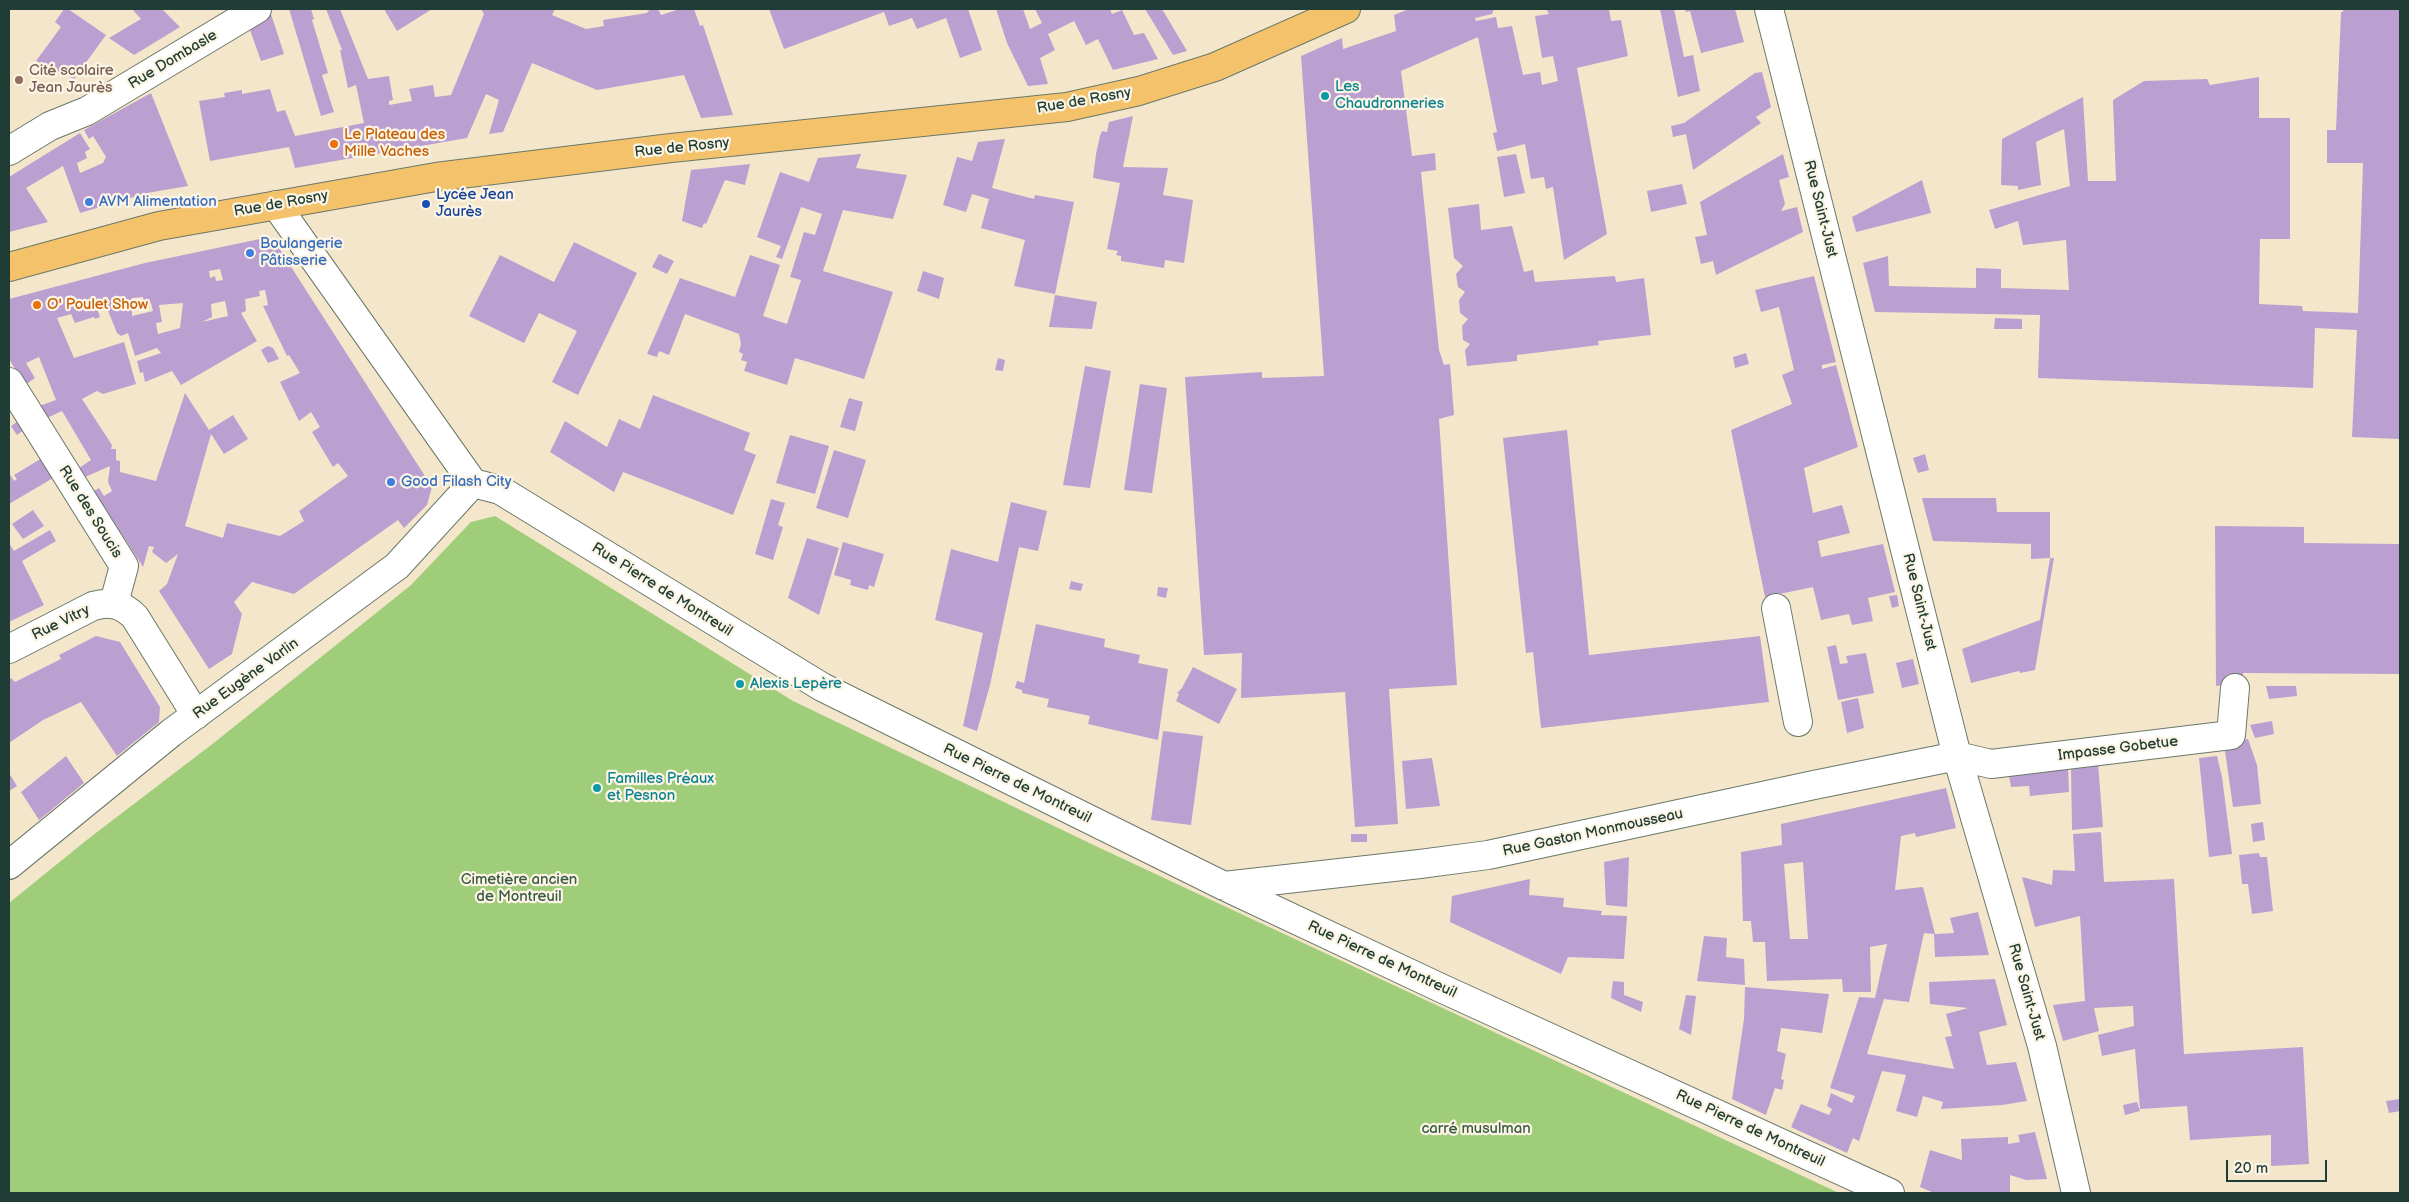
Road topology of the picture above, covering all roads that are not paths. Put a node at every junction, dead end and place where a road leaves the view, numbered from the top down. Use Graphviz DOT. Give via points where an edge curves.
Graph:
graph roads {
  1 [pos="258,9"];
  2 [pos="1346,9"];
  3 [pos="1770,9"];
  4 [pos="9,151"];
  5 [pos="276,205"];
  6 [pos="9,267"];
  7 [pos="9,382"];
  8 [pos="473,483"];
  9 [pos="114,604"];
  10 [pos="1776,608"];
  11 [pos="9,649"];
  12 [pos="2235,688"];
  13 [pos="196,715"];
  14 [pos="1798,722"];
  15 [pos="1958,756"];
  16 [pos="9,865"];
  17 [pos="1224,886"];
  18 [pos="1890,1193"];
  19 [pos="2076,1193"];
  1 -- 4 [label="street, Rue Dombasle" via="88,111 50,126"];
  2 -- 5 [label="main road, Rue de Rosny" via="1215,67 1139,91 1067,107 436,176"];
  3 -- 15 [label="street, Rue Saint-Just"];
  5 -- 6 [label="main road, Rue de Rosny" via="159,226"];
  5 -- 8 [label="street"];
  7 -- 9 [label="street, Rue des Soucis" via="124,566"];
  8 -- 13 [label="street, Rue Eugène Varlin" via="397,566"];
  8 -- 17 [label="street, Rue Pierre de Montreuil" via="500,490 822,687"];
  9 -- 11 [label="street, Rue Vitry" via="93,606"];
  9 -- 13 [label="street" via="135,617"];
  10 -- 14 [label="street"];
  12 -- 15 [label="street, Impasse Gobetue" via="2232,735 1991,764"];
  13 -- 16 [label="street, Rue Eugène Varlin"];
  15 -- 17 [label="street, Rue Gaston Monmousseau" via="1488,854"];
  15 -- 19 [label="street, Rue Saint-Just" via="2042,1046"];
  17 -- 18 [label="street, Rue Pierre de Montreuil"];
}
